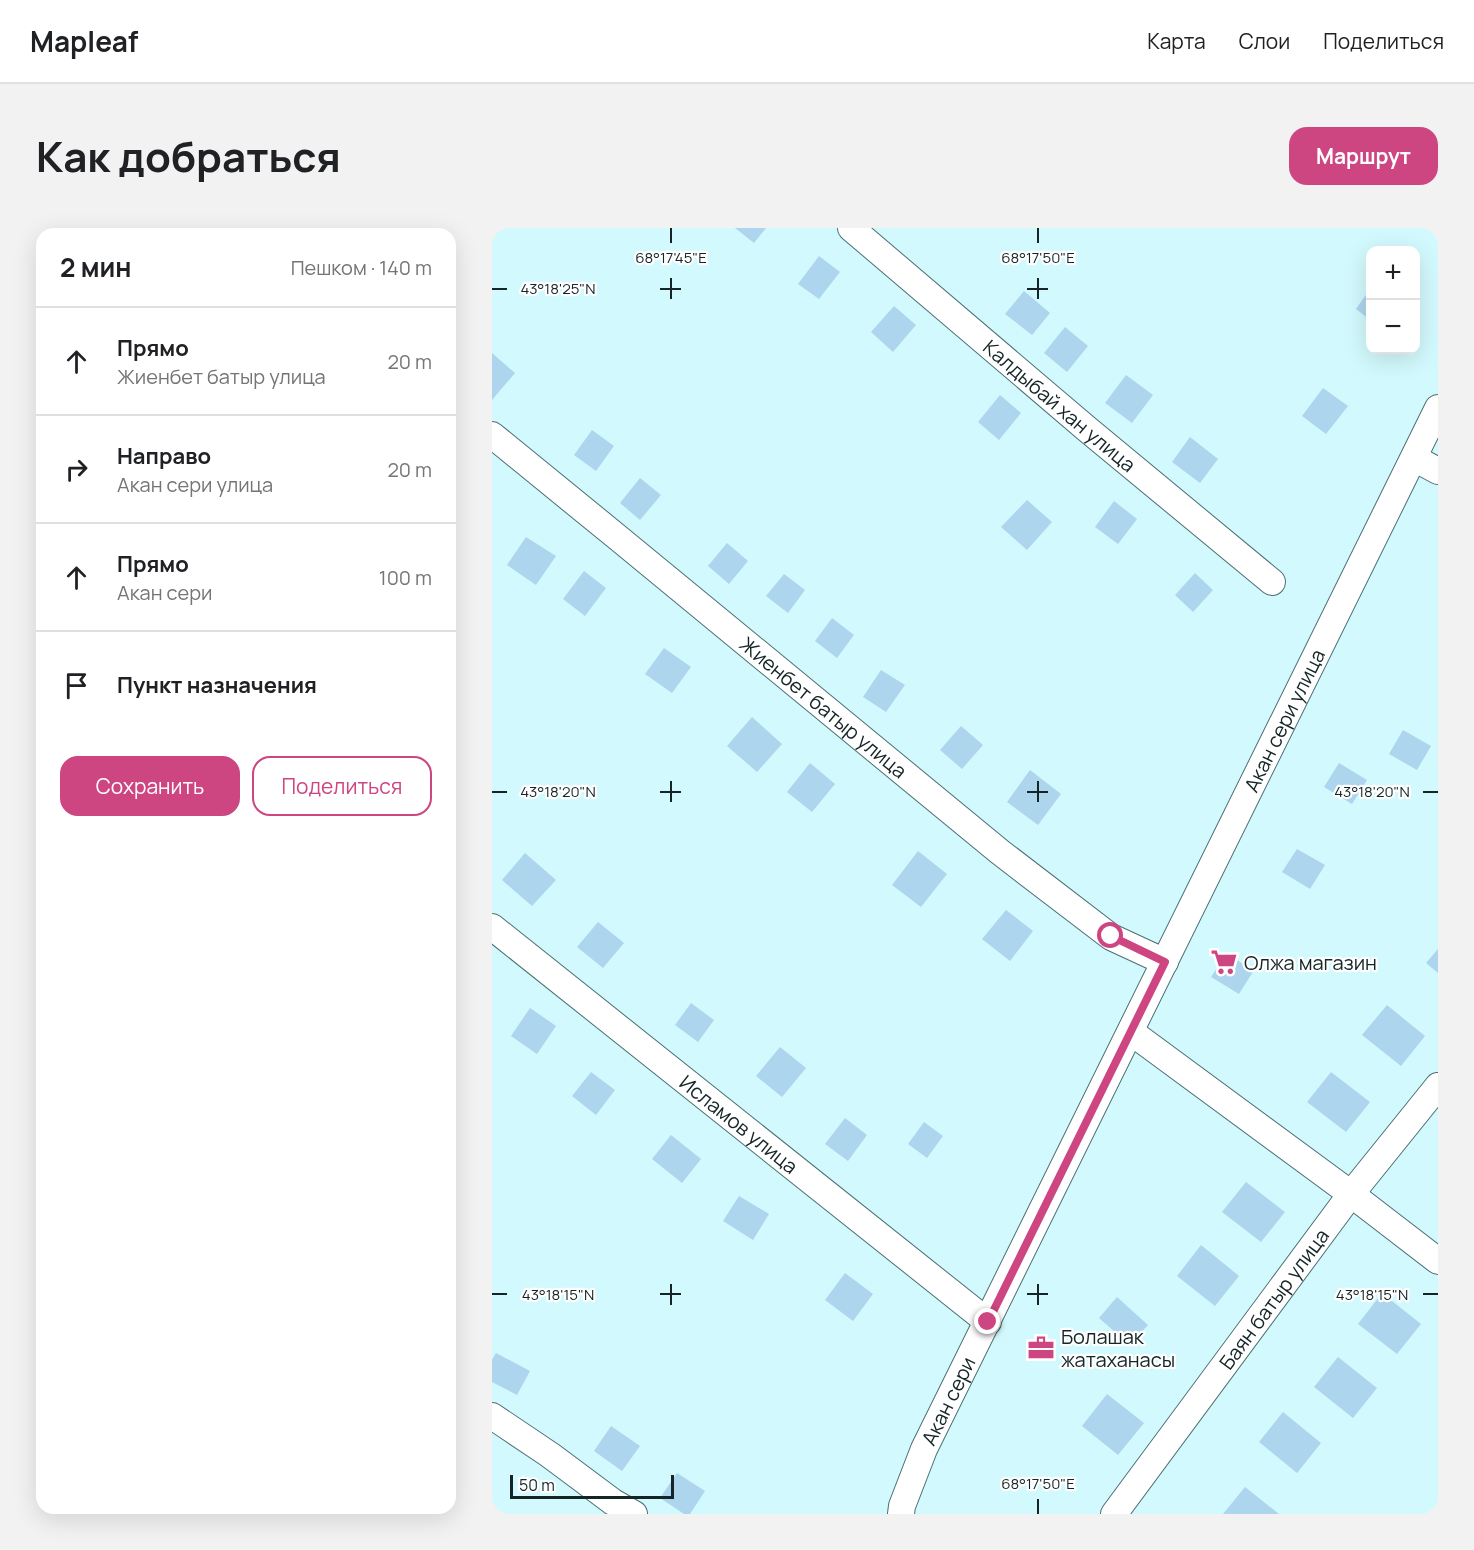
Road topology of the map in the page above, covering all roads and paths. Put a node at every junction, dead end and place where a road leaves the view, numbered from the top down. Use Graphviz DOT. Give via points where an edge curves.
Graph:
graph roads {
  1 [pos="850,228"];
  2 [pos="1438,408"];
  3 [pos="492,435"];
  4 [pos="1414,458"];
  5 [pos="1438,471"];
  6 [pos="1272,582"];
  7 [pos="492,927"];
  8 [pos="1165,962"];
  9 [pos="1131,1032"];
  10 [pos="1438,1086"];
  11 [pos="1352,1194"];
  12 [pos="1438,1261"];
  13 [pos="988,1322"];
  14 [pos="492,1416"];
  15 [pos="634,1514"];
  16 [pos="901,1514"];
  17 [pos="1114,1514"];
  1 -- 6 [label="street, Калдыбай хан улица"];
  2 -- 4 [label="street, Акан сери улица"];
  3 -- 8 [label="street, Жиенбет батыр улица" via="1000,852 1111,936"];
  4 -- 5 [label="street"];
  4 -- 8 [label="street, Акан сери улица"];
  7 -- 13 [label="street, Исламов улица"];
  8 -- 9 [label="street, Акан сери улица"];
  9 -- 11 [label="street"];
  9 -- 13 [label="street, Акан сери"];
  10 -- 11 [label="street, Баян батыр улица"];
  11 -- 12 [label="street"];
  11 -- 17 [label="street, Баян батыр улица"];
  13 -- 16 [label="street, Акан сери" via="924,1449"];
  14 -- 15 [label="street"];
}
